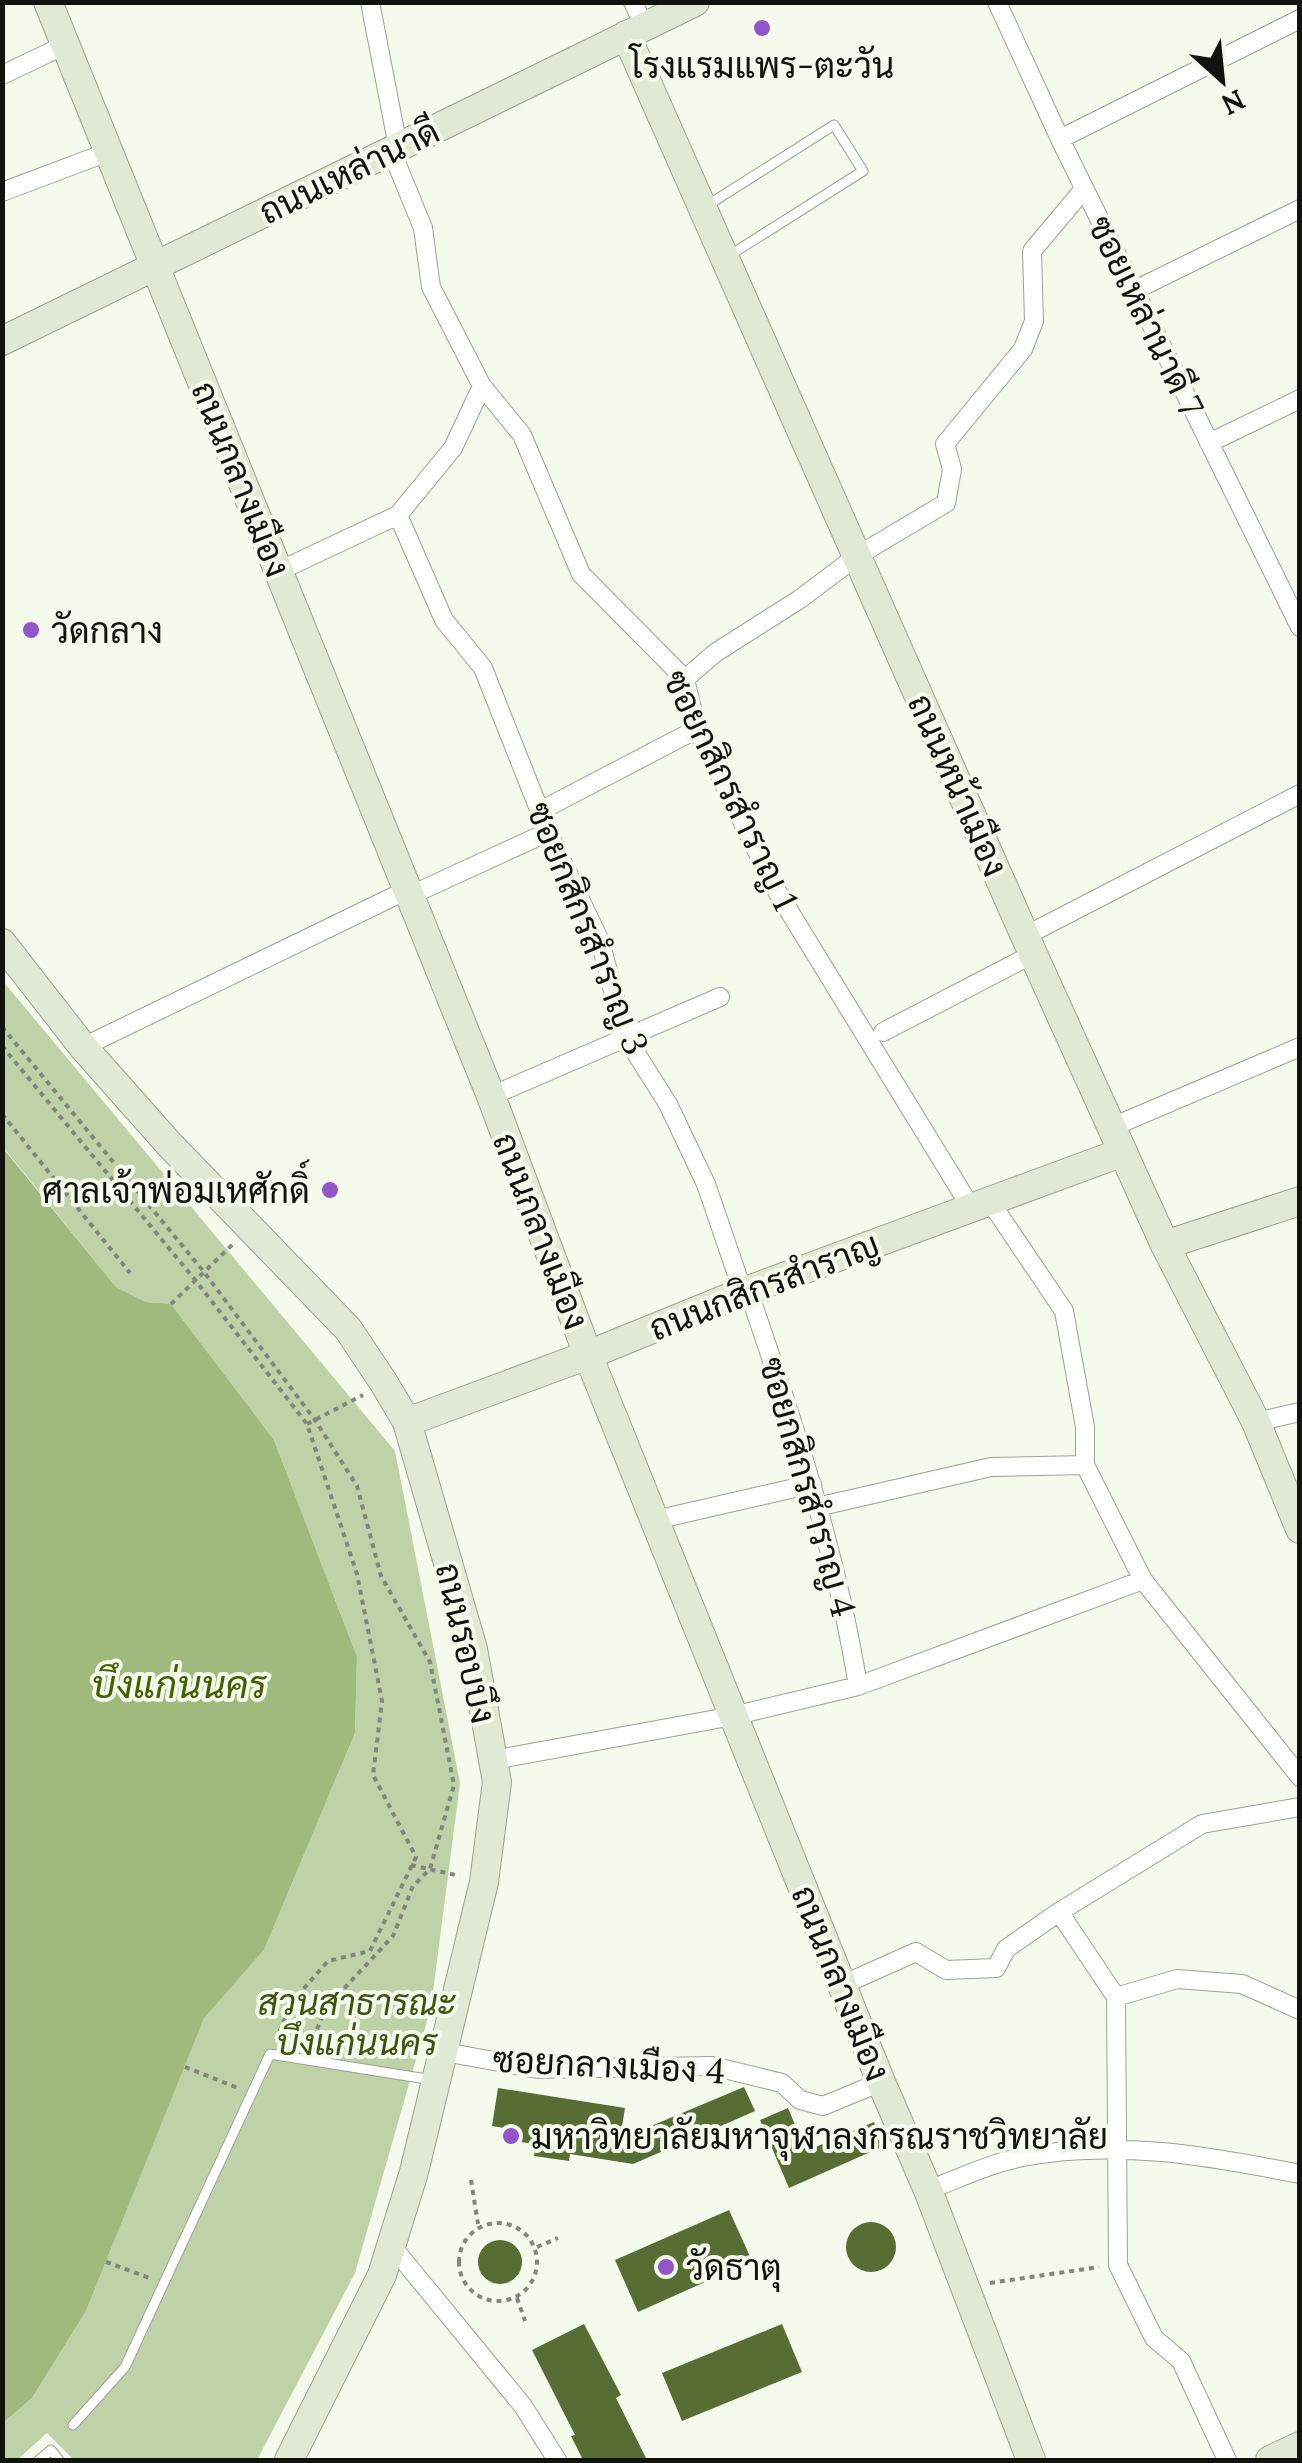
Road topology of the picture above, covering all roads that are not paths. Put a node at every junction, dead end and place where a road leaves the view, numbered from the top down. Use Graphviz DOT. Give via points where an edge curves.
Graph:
graph roads {
  1 [pos="48,2"];
  2 [pos="370,2"];
  3 [pos="695,2"];
  4 [pos="996,2"];
  5 [pos="1300,19"];
  6 [pos="635,21"];
  7 [pos="66,46"];
  8 [pos="2,75"];
  9 [pos="1060,140"];
  10 [pos="394,149"];
  11 [pos="108,152"];
  12 [pos="1084,188"];
  13 [pos="2,192"];
  14 [pos="702,208"];
  15 [pos="1300,210"];
  16 [pos="725,259"];
  17 [pos="154,267"];
  18 [pos="1135,290"];
  19 [pos="2,341"];
  20 [pos="482,386"];
  21 [pos="1300,398"];
  22 [pos="1208,444"];
  23 [pos="398,516"];
  24 [pos="857,556"];
  25 [pos="279,570"];
  26 [pos="1300,627"];
  27 [pos="686,679"];
  28 [pos="697,729"];
  29 [pos="1300,794"];
  30 [pos="540,811"];
  31 [pos="548,832"];
  32 [pos="408,893"];
  33 [pos="2,943"];
  34 [pos="1029,945"];
  35 [pos="720,998"];
  36 [pos="883,1032"];
  37 [pos="625,1036"];
  38 [pos="1300,1047"];
  39 [pos="83,1048"];
  40 [pos="490,1096"];
  41 [pos="1118,1139"];
  42 [pos="1300,1201"];
  43 [pos="979,1204"];
  44 [pos="1165,1246"];
  45 [pos="746,1291"];
  46 [pos="588,1356"];
  47 [pos="1300,1412"];
  48 [pos="408,1422"];
  49 [pos="1256,1422"];
  50 [pos="1086,1465"];
  51 [pos="812,1484"];
  52 [pos="817,1507"];
  53 [pos="655,1520"];
  54 [pos="1300,1529"];
  55 [pos="1143,1580"];
  56 [pos="858,1686"];
  57 [pos="733,1716"];
  58 [pos="493,1760"];
  59 [pos="1300,1777"];
  60 [pos="1300,1807"];
  61 [pos="1059,1912"];
  62 [pos="842,1985"];
  63 [pos="1116,1997"];
  64 [pos="1300,2010"];
  65 [pos="444,2052"];
  66 [pos="436,2081"];
  67 [pos="880,2082"];
  68 [pos="1120,2147"];
  69 [pos="1300,2174"];
  70 [pos="928,2190"];
  71 [pos="392,2246"];
  72 [pos="73,2424"];
  73 [pos="1300,2446"];
  74 [pos="39,2460"];
  75 [pos="59,2460"];
  76 [pos="289,2460"];
  77 [pos="556,2460"];
  78 [pos="1031,2460"];
  79 [pos="1227,2460"];
  80 [pos="1270,2460"];
  1 -- 7 [label="street, ถนนกลางเมือง"];
  2 -- 10 [label="street, ซอยกสิกรสำราญ 1"];
  3 -- 6 [label="street, ถนนเหล่านาดี"];
  4 -- 9 [label="street, ซอยเหล่านาดี 7"];
  5 -- 9 [label="street"];
  6 -- 10 [label="street, ถนนเหล่านาดี"];
  6 -- 14 [label="street, ถนนหน้าเมือง"];
  7 -- 8 [label="street"];
  7 -- 11 [label="street, ถนนกลางเมือง"];
  9 -- 12 [label="street, ซอยเหล่านาดี 7"];
  10 -- 17 [label="street, ถนนเหล่านาดี"];
  10 -- 20 [label="street, ซอยกสิกรสำราญ 1" via="423,228 431,287"];
  11 -- 13 [label="street"];
  11 -- 17 [label="street, ถนนกลางเมือง"];
  12 -- 18 [label="street, ซอยเหล่านาดี 7"];
  12 -- 24 [label="street" via="1032,251 1034,321 1023,349 945,444 952,470 946,503"];
  14 -- 16 [label="street, ถนนหน้าเมือง"];
  14 -- 16 [label="lane" via="834,124 862,171"];
  15 -- 18 [label="street"];
  16 -- 24 [label="street, ถนนหน้าเมือง"];
  17 -- 19 [label="street, ถนนเหล่านาดี"];
  17 -- 25 [label="street, ถนนกลางเมือง"];
  18 -- 22 [label="street, ซอยเหล่านาดี 7"];
  20 -- 23 [label="street" via="452,448"];
  20 -- 27 [label="street, ซอยกสิกรสำราญ 1" via="522,435 581,574"];
  21 -- 22 [label="street"];
  22 -- 26 [label="street, ซอยเหล่านาดี 7"];
  23 -- 25 [label="street"];
  23 -- 30 [label="street, ซอยกสิกรสำราญ 3" via="444,620 483,668"];
  24 -- 27 [label="street"];
  24 -- 34 [label="street, ถนนหน้าเมือง"];
  25 -- 32 [label="street, ถนนกลางเมือง"];
  27 -- 28 [label="street, ซอยกสิกรสำราญ 1"];
  28 -- 30 [label="street"];
  28 -- 43 [label="street, ซอยกสิกรสำราญ 1" via="775,888"];
  29 -- 34 [label="street"];
  30 -- 31 [label="street, ซอยกสิกรสำราญ 3"];
  31 -- 32 [label="street"];
  31 -- 37 [label="street, ซอยกสิกรสำราญ 3" via="600,941"];
  32 -- 39 [label="street"];
  32 -- 40 [label="street, ถนนกลางเมือง"];
  33 -- 39 [label="street, ถนนรอบบึง"];
  34 -- 36 [label="street"];
  34 -- 41 [label="street, ถนนหน้าเมือง"];
  35 -- 37 [label="street"];
  37 -- 40 [label="street"];
  37 -- 45 [label="street, ซอยกสิกรสำราญ 3" via="668,1104 706,1184"];
  38 -- 41 [label="street"];
  39 -- 48 [label="street, ถนนรอบบึง" via="348,1329"];
  40 -- 46 [label="street, ถนนกลางเมือง"];
  41 -- 43 [label="street, ถนนกสิกรสำราญ"];
  41 -- 44 [label="street, ถนนหน้าเมือง"];
  42 -- 44 [label="street"];
  43 -- 45 [label="street, ถนนกสิกรสำราญ"];
  43 -- 50 [label="street, ซอยกสิกรสำราญ 1" via="1064,1311 1086,1427"];
  44 -- 49 [label="street, ถนนหน้าเมือง"];
  45 -- 46 [label="street, ถนนกสิกรสำราญ"];
  45 -- 51 [label="street, ซอยกสิกรสำราญ 4"];
  46 -- 48 [label="street, ถนนกสิกรสำราญ"];
  46 -- 53 [label="street, ถนนกลางเมือง"];
  47 -- 49 [label="street"];
  48 -- 58 [label="street, ถนนรอบบึง" via="473,1649"];
  49 -- 54 [label="street, ถนนหน้าเมือง"];
  50 -- 52 [label="street" via="991,1466"];
  50 -- 55 [label="street"];
  51 -- 52 [label="street, ซอยกสิกรสำราญ 4"];
  51 -- 53 [label="street"];
  52 -- 56 [label="street, ซอยกสิกรสำราญ 4"];
  53 -- 57 [label="street, ถนนกลางเมือง"];
  55 -- 56 [label="street"];
  55 -- 59 [label="street"];
  56 -- 57 [label="street"];
  57 -- 58 [label="street"];
  57 -- 62 [label="street, ถนนกลางเมือง"];
  58 -- 65 [label="street, ถนนรอบบึง" via="497,1782 484,1882"];
  60 -- 61 [label="street" via="1202,1824"];
  61 -- 62 [label="street" via="1006,1950 996,1968 946,1970 916,1952"];
  61 -- 63 [label="street"];
  62 -- 67 [label="street, ถนนกลางเมือง"];
  63 -- 64 [label="street" via="1176,1979 1210,1981 1242,1984"];
  63 -- 68 [label="street"];
  65 -- 66 [label="street, ถนนรอบบึง"];
  65 -- 67 [label="street, ซอยกลางเมือง 4" via="538,2068 712,2066 782,2083 800,2100 823,2106"];
  66 -- 71 [label="street, ถนนรอบบึง"];
  66 -- 72 [label="lane" via="270,2054 125,2367"];
  67 -- 70 [label="street, ถนนกลางเมือง"];
  68 -- 69 [label="street"];
  68 -- 70 [label="street" via="1021,2157"];
  68 -- 79 [label="street" via="1118,2265 1154,2338 1181,2361"];
  70 -- 78 [label="street, ถนนกลางเมือง"];
  71 -- 76 [label="street, ถนนรอบบึง"];
  71 -- 77 [label="street" via="522,2406"];
  73 -- 80 [label="street"];
  74 -- 75 [label="lane" via="51,2450"];
}
